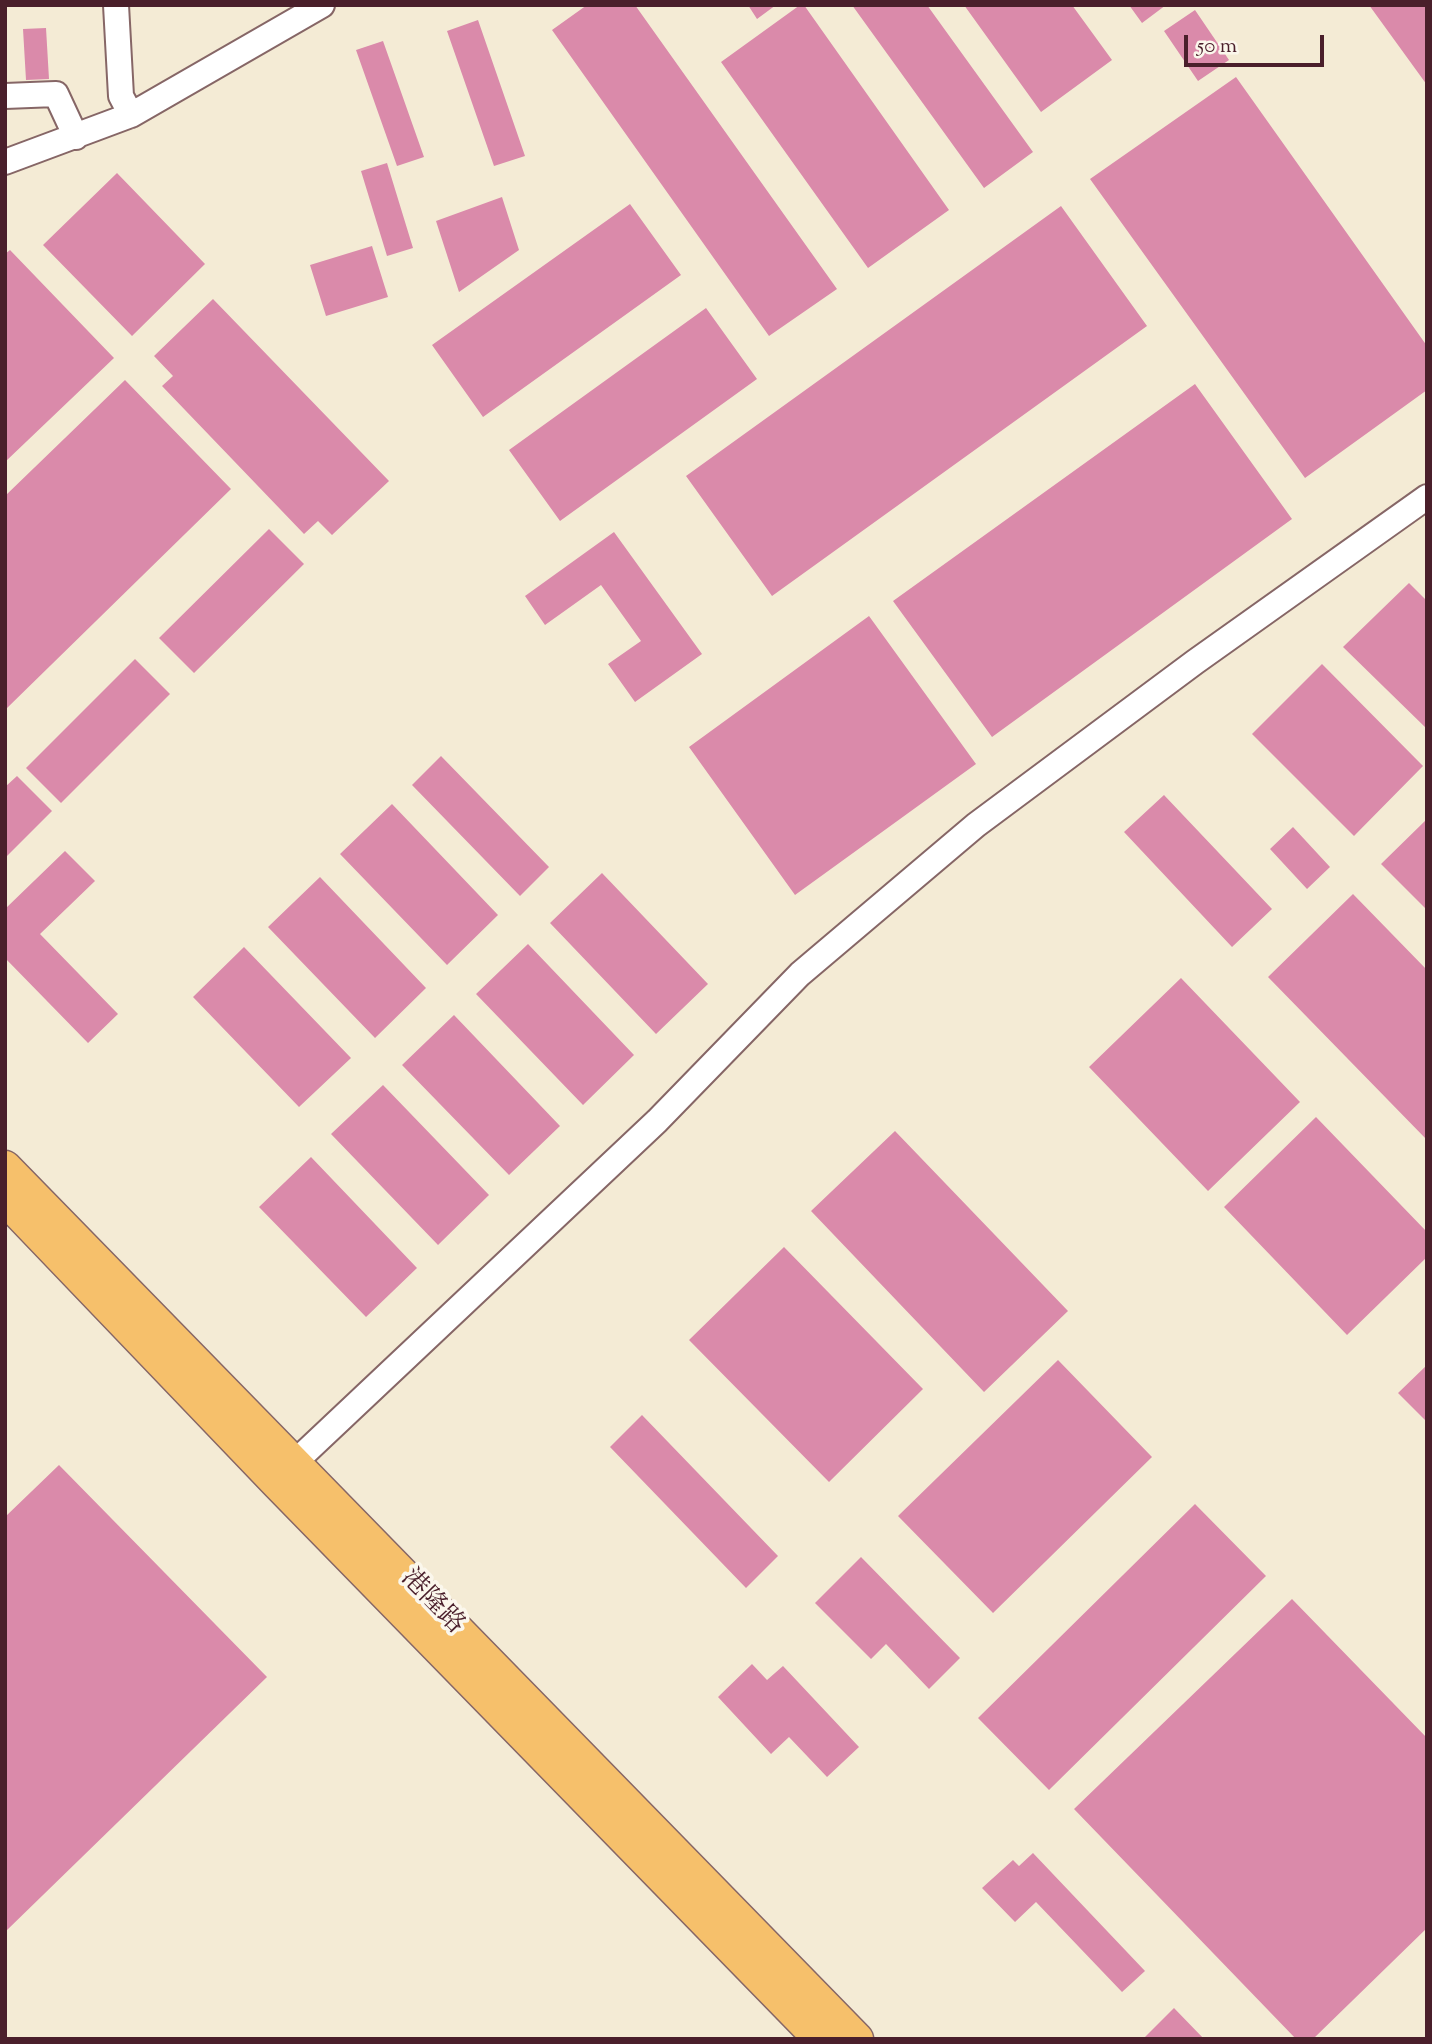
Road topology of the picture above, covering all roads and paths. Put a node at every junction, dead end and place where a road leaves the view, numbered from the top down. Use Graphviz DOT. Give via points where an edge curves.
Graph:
graph roads {
  1 [pos="116,5"];
  2 [pos="322,5"];
  3 [pos="5,96"];
  4 [pos="131,115"];
  5 [pos="76,137"];
  6 [pos="5,162"];
  7 [pos="1427,497"];
  8 [pos="5,1167"];
  9 [pos="5,1199"];
  10 [pos="294,1463"];
  11 [pos="820,2039"];
  12 [pos="857,2039"];
  1 -- 4 [label="street" via="121,96"];
  2 -- 4 [label="street"];
  3 -- 5 [label="street" via="56,94"];
  4 -- 5 [label="street"];
  5 -- 6 [label="street"];
  7 -- 10 [label="street" via="976,825 800,974 657,1121"];
  8 -- 10 [label="main road, 港隆路"];
  9 -- 11 [label="main road, 港隆路"];
  10 -- 12 [label="main road, 港隆路"];
}
